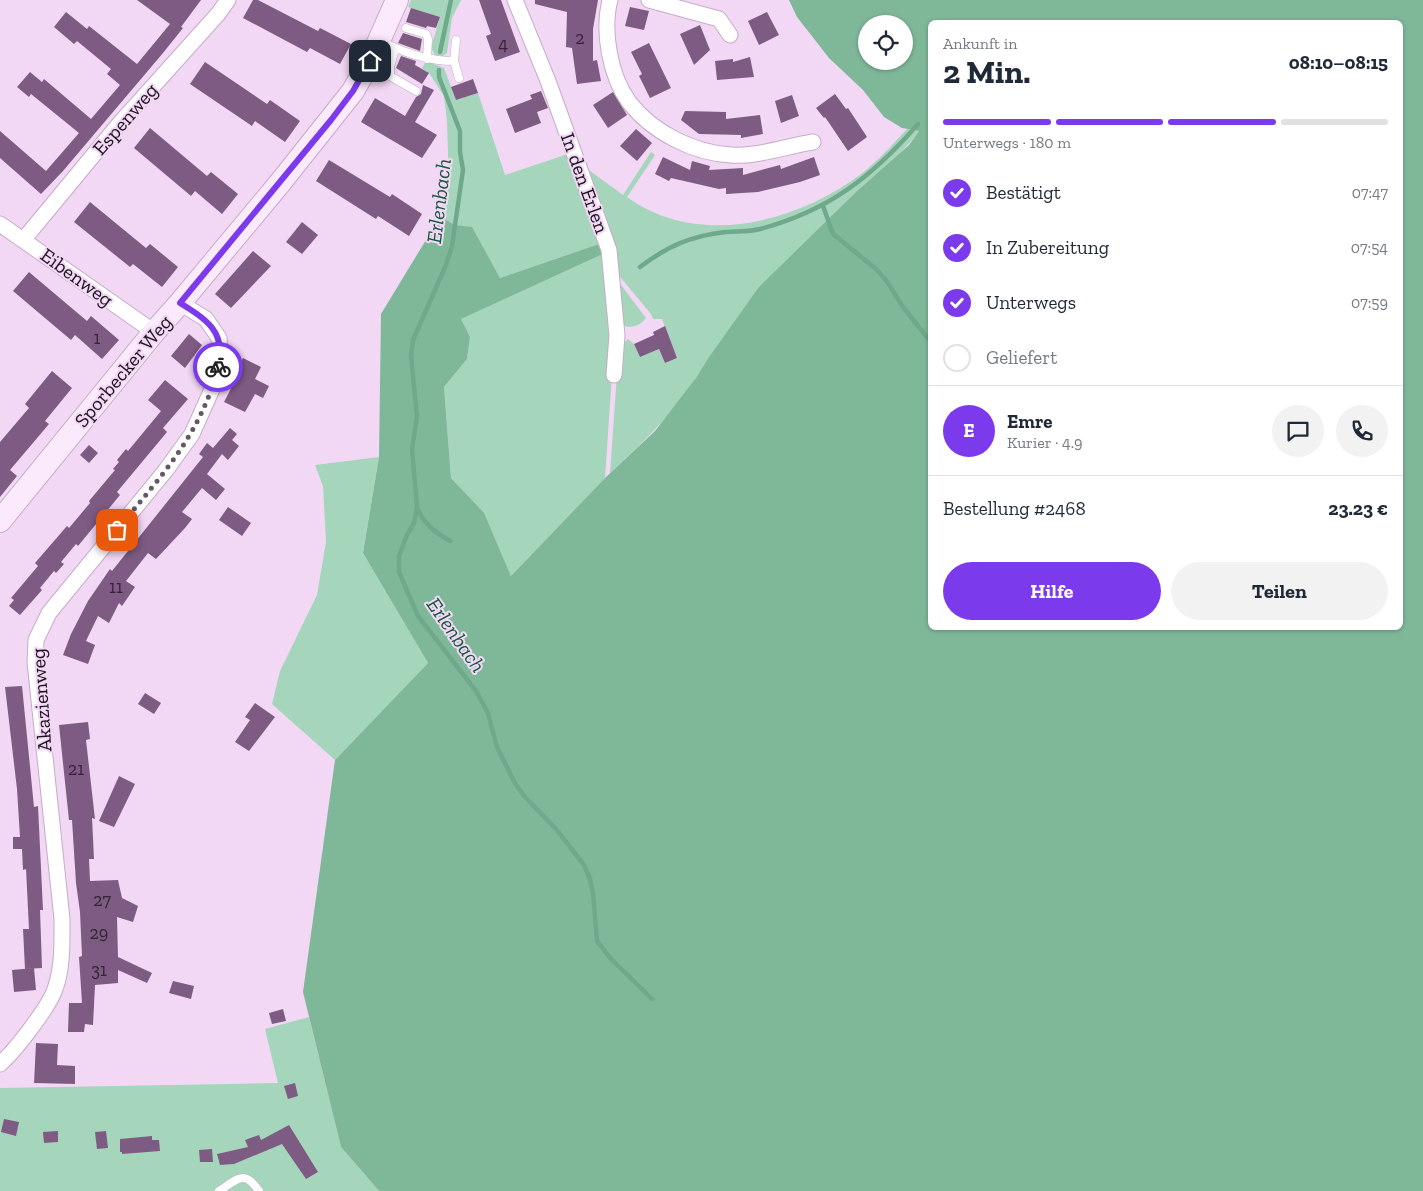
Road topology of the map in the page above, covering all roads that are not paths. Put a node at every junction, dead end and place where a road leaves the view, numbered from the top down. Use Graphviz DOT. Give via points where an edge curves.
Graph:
graph roads {
  1 [pos="228,0"];
  2 [pos="396,0"];
  3 [pos="515,0"];
  4 [pos="610,0"];
  5 [pos="649,0"];
  6 [pos="406,28"];
  7 [pos="730,35"];
  8 [pos="456,40"];
  9 [pos="388,44"];
  10 [pos="428,58"];
  11 [pos="454,61"];
  12 [pos="460,78"];
  13 [pos="416,91"];
  14 [pos="813,142"];
  15 [pos="0,224"];
  16 [pos="24,239"];
  17 [pos="180,303"];
  18 [pos="154,332"];
  19 [pos="614,375"];
  20 [pos="0,521"];
  21 [pos="0,1064"];
  22 [pos="219,1191"];
  23 [pos="259,1191"];
  1 -- 16 [label="street, Espenweg"];
  2 -- 9 [label="street, Sporbecker Weg"];
  3 -- 19 [label="street, In den Erlen" via="608,250 616,335"];
  4 -- 14 [label="street" via="606,28 614,68 629,102 651,124 693,148 730,155 750,155"];
  5 -- 7 [label="street" via="719,19"];
  6 -- 10 [label="lane" via="426,34"];
  8 -- 11 [label="lane"];
  9 -- 10 [label="lane"];
  9 -- 13 [label="lane" via="390,76"];
  9 -- 17 [label="street, Sporbecker Weg" via="331,120"];
  10 -- 11 [label="lane"];
  11 -- 12 [label="lane"];
  15 -- 16 [label="street, Eibenweg"];
  16 -- 18 [label="street, Eibenweg"];
  17 -- 18 [label="street, Sporbecker Weg"];
  17 -- 21 [label="street, Akazienweg" via="206,319 219,338 220,357 213,387 192,434 49,613 36,640 35,662 62,918 62,949 55,989 30,1030"];
  18 -- 20 [label="street, Sporbecker Weg"];
  22 -- 23 [label="lane" via="247,1177"];
}
